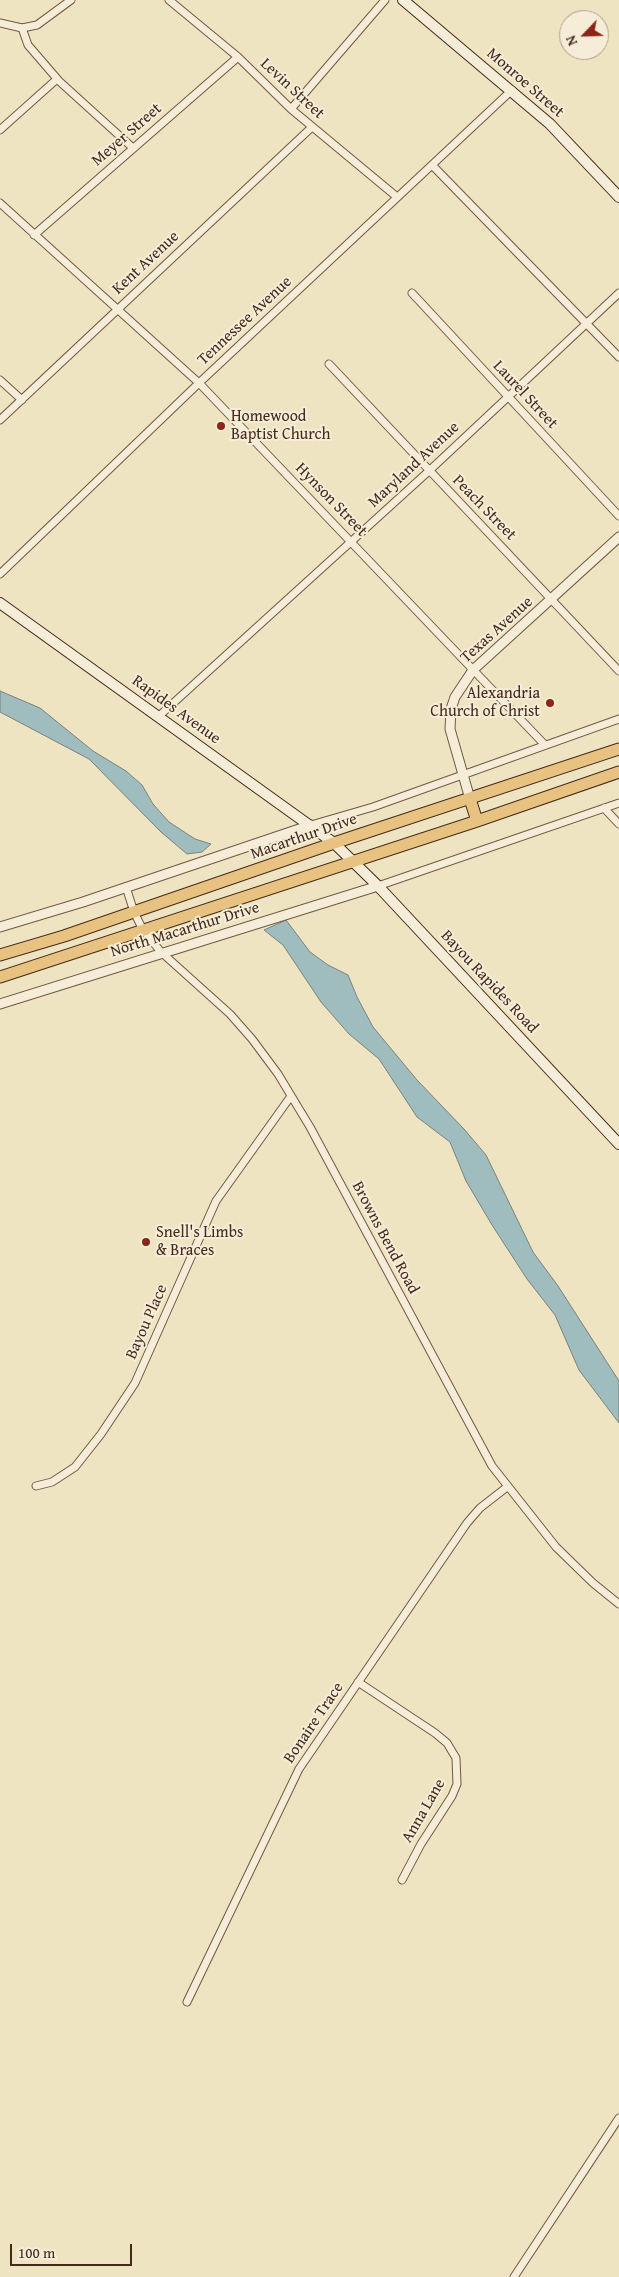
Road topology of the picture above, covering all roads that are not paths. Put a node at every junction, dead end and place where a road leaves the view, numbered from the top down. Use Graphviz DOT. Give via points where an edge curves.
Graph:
graph roads {
  1 [pos="72,0"];
  2 [pos="169,0"];
  3 [pos="385,0"];
  4 [pos="403,0"];
  5 [pos="0,23"];
  6 [pos="22,28"];
  7 [pos="238,58"];
  8 [pos="57,79"];
  9 [pos="512,90"];
  10 [pos="291,109"];
  11 [pos="312,127"];
  12 [pos="0,130"];
  13 [pos="132,148"];
  14 [pos="432,165"];
  15 [pos="619,197"];
  16 [pos="398,198"];
  17 [pos="0,203"];
  18 [pos="34,235"];
  19 [pos="412,293"];
  20 [pos="619,293"];
  21 [pos="117,310"];
  22 [pos="588,323"];
  23 [pos="619,357"];
  24 [pos="329,364"];
  25 [pos="0,380"];
  26 [pos="199,383"];
  27 [pos="507,396"];
  28 [pos="22,400"];
  29 [pos="0,420"];
  30 [pos="430,470"];
  31 [pos="619,516"];
  32 [pos="619,537"];
  33 [pos="352,542"];
  34 [pos="0,574"];
  35 [pos="552,599"];
  36 [pos="0,603"];
  37 [pos="473,670"];
  38 [pos="619,671"];
  39 [pos="158,716"];
  40 [pos="619,719"];
  41 [pos="545,745"];
  42 [pos="619,749"];
  43 [pos="619,772"];
  44 [pos="463,774"];
  45 [pos="470,799"];
  46 [pos="619,803"];
  47 [pos="604,808"];
  48 [pos="477,821"];
  49 [pos="619,824"];
  50 [pos="311,825"];
  51 [pos="334,843"];
  52 [pos="353,861"];
  53 [pos="378,886"];
  54 [pos="126,887"];
  55 [pos="134,912"];
  56 [pos="0,927"];
  57 [pos="143,930"];
  58 [pos="161,952"];
  59 [pos="0,955"];
  60 [pos="0,977"];
  61 [pos="0,1004"];
  62 [pos="291,1096"];
  63 [pos="619,1144"];
  64 [pos="36,1486"];
  65 [pos="507,1487"];
  66 [pos="619,1604"];
  67 [pos="358,1682"];
  68 [pos="402,1880"];
  69 [pos="187,2002"];
  70 [pos="619,2118"];
  71 [pos="514,2277"];
  1 -- 6 [label="street" via="45,21"];
  2 -- 7 [label="street, Levin Street"];
  3 -- 10 [label="street"];
  4 -- 9 [label="main road, Monroe Street"];
  5 -- 6 [label="street"];
  6 -- 8 [label="street" via="28,45"];
  7 -- 10 [label="street, Levin Street"];
  7 -- 13 [label="street, Meyer Street"];
  8 -- 12 [label="street"];
  8 -- 13 [label="street"];
  9 -- 14 [label="street, Tennessee Avenue"];
  9 -- 15 [label="main road, Monroe Street" via="550,124"];
  10 -- 11 [label="street, Levin Street"];
  11 -- 16 [label="street, Levin Street"];
  11 -- 21 [label="street, Kent Avenue"];
  13 -- 18 [label="street, Meyer Street"];
  14 -- 16 [label="street, Tennessee Avenue"];
  14 -- 22 [label="street"];
  16 -- 26 [label="street, Tennessee Avenue"];
  17 -- 18 [label="street, Hynson Street"];
  18 -- 21 [label="street, Hynson Street"];
  19 -- 27 [label="street, Laurel Street"];
  20 -- 22 [label="street, Maryland Avenue"];
  21 -- 26 [label="street, Hynson Street"];
  21 -- 28 [label="street, Kent Avenue"];
  22 -- 23 [label="street"];
  22 -- 27 [label="street, Maryland Avenue"];
  24 -- 30 [label="street, Peach Street"];
  25 -- 28 [label="street"];
  26 -- 33 [label="street, Hynson Street"];
  26 -- 34 [label="street, Tennessee Avenue"];
  27 -- 30 [label="street, Maryland Avenue"];
  27 -- 31 [label="street, Laurel Street"];
  28 -- 29 [label="street, Kent Avenue"];
  30 -- 33 [label="street, Maryland Avenue"];
  30 -- 35 [label="street, Peach Street"];
  32 -- 35 [label="street, Texas Avenue"];
  33 -- 37 [label="street, Hynson Street"];
  33 -- 39 [label="street, Maryland Avenue"];
  35 -- 37 [label="street, Texas Avenue"];
  35 -- 38 [label="street, Peach Street"];
  36 -- 39 [label="main road, Rapides Avenue"];
  37 -- 41 [label="street, Hynson Street"];
  37 -- 44 [label="street, Texas Avenue" via="455,697 450,719 452,739"];
  39 -- 50 [label="main road, Rapides Avenue"];
  40 -- 41 [label="street, Macarthur Drive"];
  41 -- 44 [label="street, Macarthur Drive"];
  42 -- 45 [label="highway, Macarthur Drive"];
  43 -- 48 [label="highway"];
  44 -- 45 [label="street, Texas Avenue"];
  44 -- 50 [label="street, Macarthur Drive" via="373,807"];
  45 -- 48 [label="highway"];
  45 -- 51 [label="highway, Macarthur Drive"];
  46 -- 47 [label="street"];
  47 -- 49 [label="street"];
  47 -- 53 [label="street"];
  48 -- 52 [label="highway"];
  50 -- 51 [label="main road, Rapides Avenue"];
  50 -- 54 [label="street"];
  51 -- 52 [label="main road, Bayou Rapides Road"];
  51 -- 55 [label="highway, Macarthur Drive"];
  52 -- 53 [label="main road, Bayou Rapides Road"];
  52 -- 57 [label="highway"];
  53 -- 58 [label="street, North Macarthur Drive"];
  53 -- 63 [label="main road, Bayou Rapides Road"];
  54 -- 55 [label="street, Browns Bend Road"];
  54 -- 56 [label="street"];
  55 -- 57 [label="street, Browns Bend Road"];
  55 -- 59 [label="highway, Macarthur Drive"];
  57 -- 58 [label="street, Browns Bend Road"];
  57 -- 60 [label="highway"];
  58 -- 61 [label="street, North Macarthur Drive"];
  58 -- 62 [label="street, Browns Bend Road" via="235,1020 278,1074"];
  62 -- 64 [label="street, Bayou Place" via="216,1201 135,1383 75,1467 52,1482"];
  62 -- 65 [label="street, Browns Bend Road" via="492,1466"];
  65 -- 66 [label="street, Browns Bend Road" via="556,1547"];
  65 -- 67 [label="street, Bonaire Trace" via="467,1523"];
  67 -- 68 [label="street, Anna Lane" via="435,1733 456,1758 457,1784 452,1796"];
  67 -- 69 [label="street, Bonaire Trace" via="300,1769"];
  70 -- 71 [label="street"];
}
